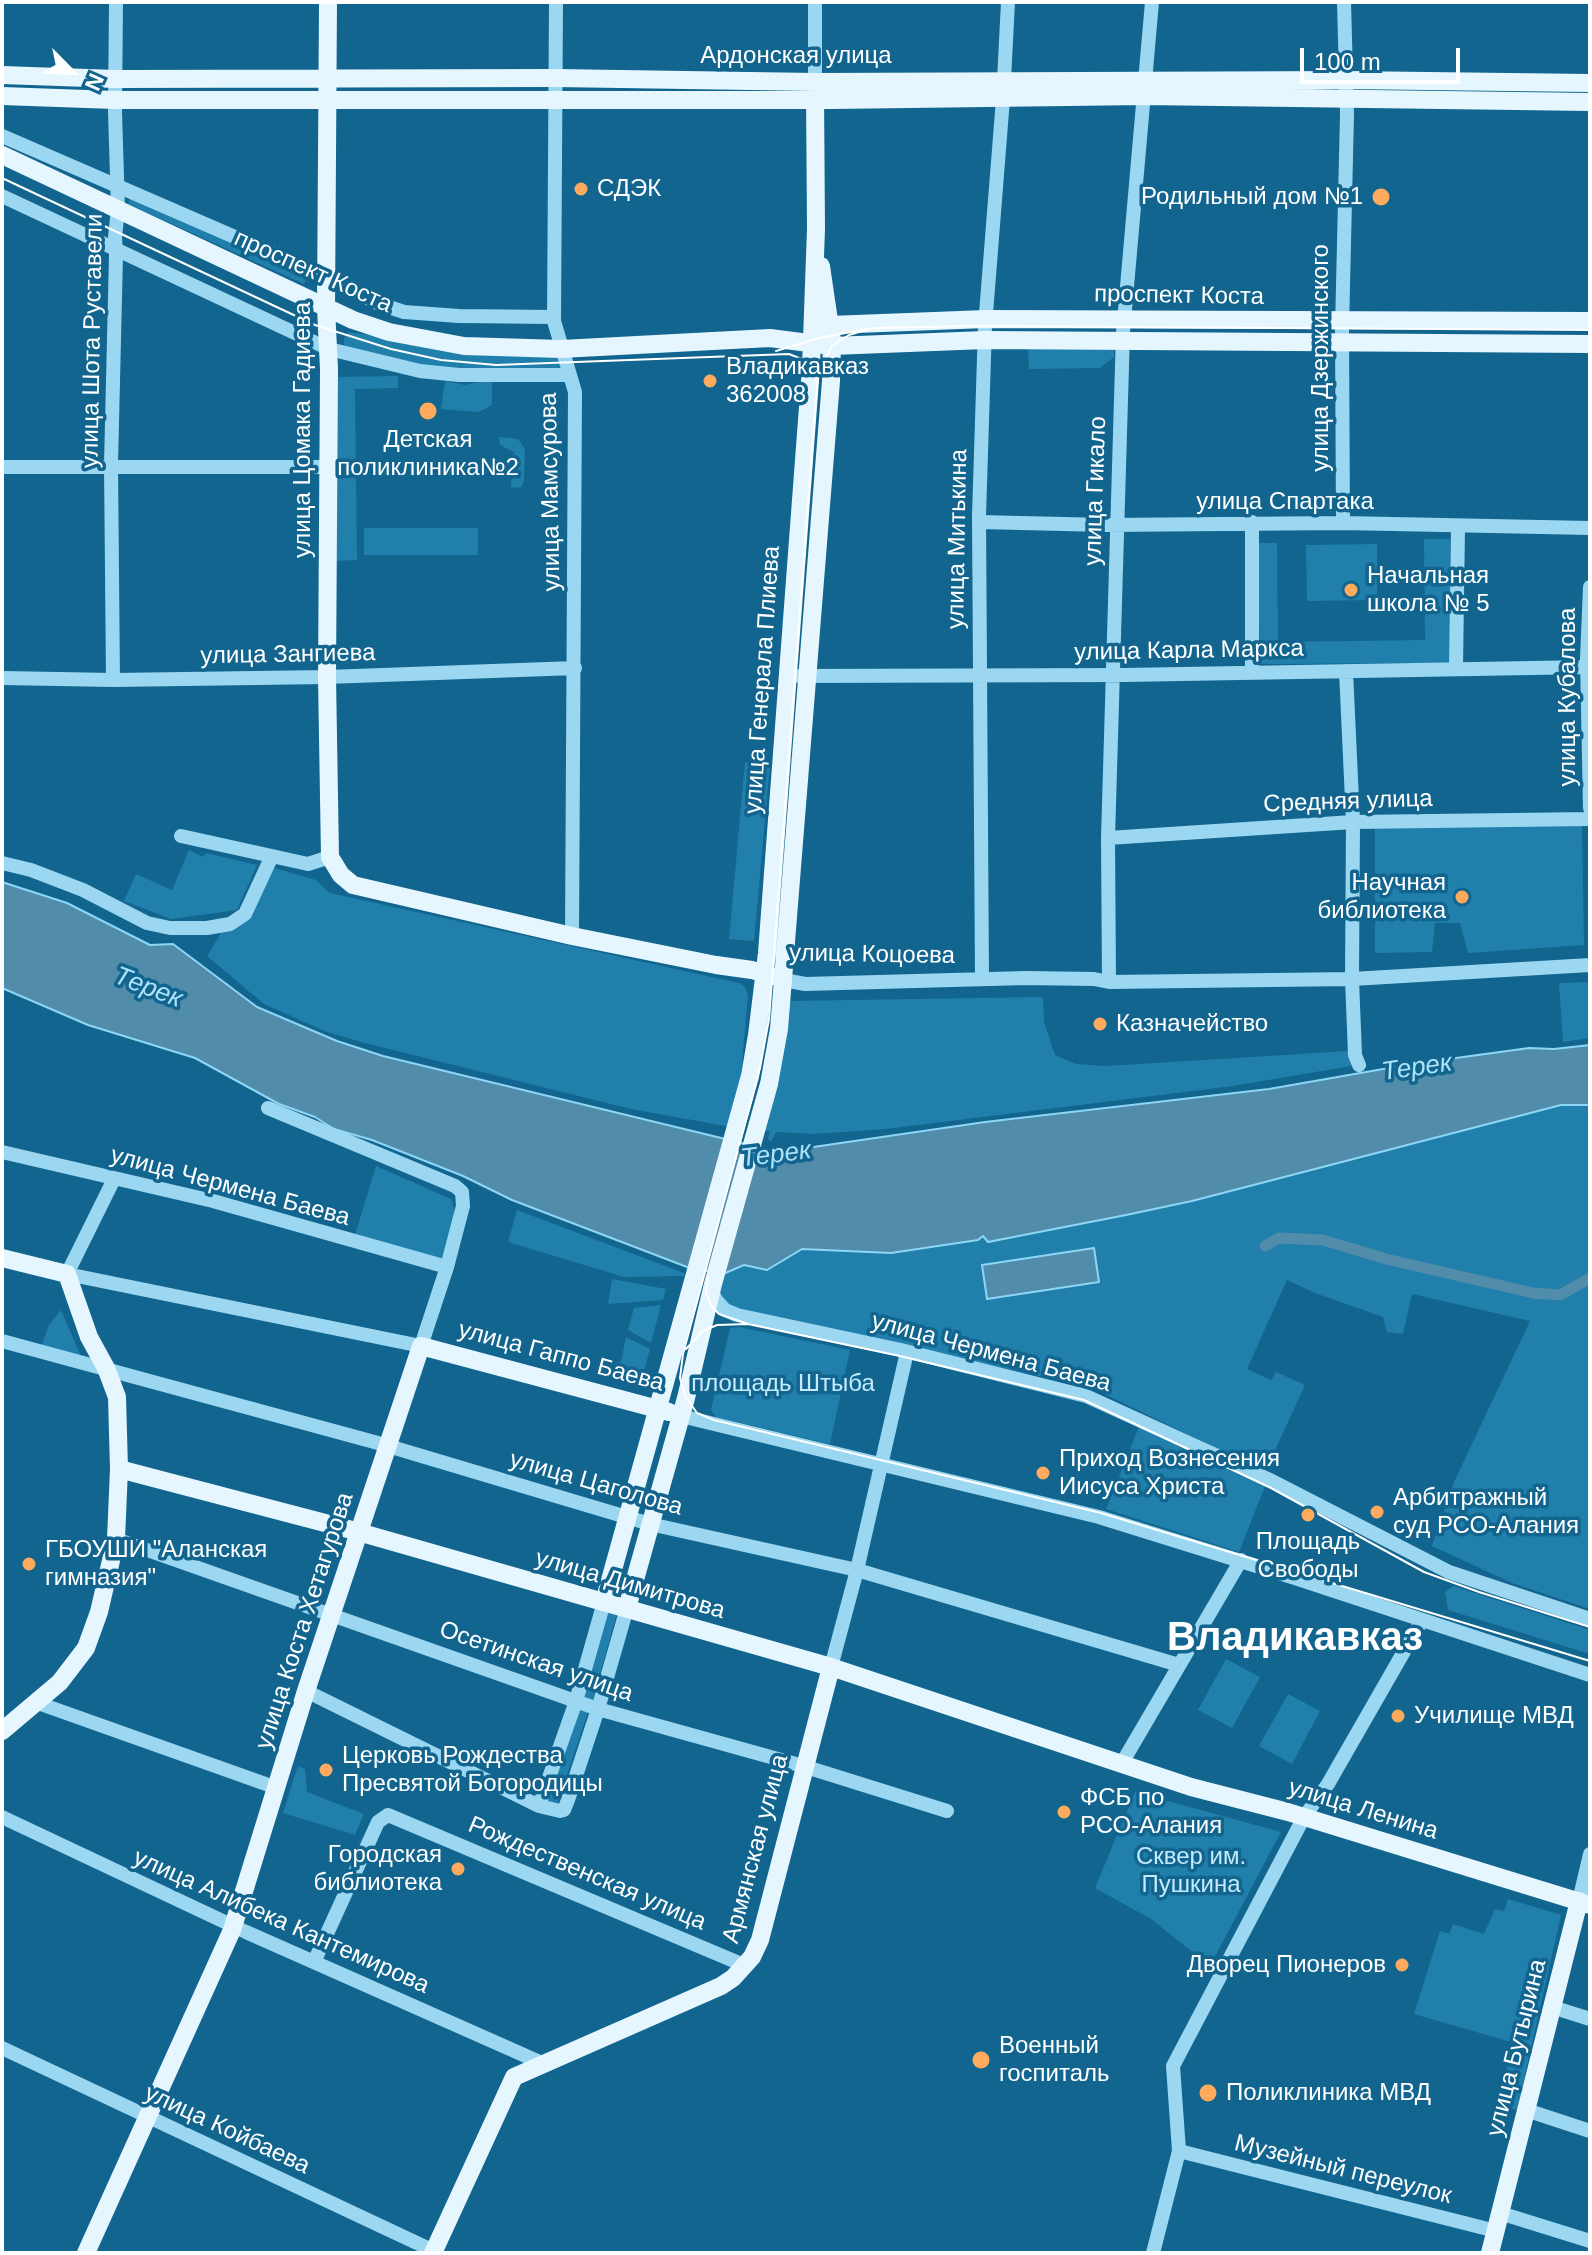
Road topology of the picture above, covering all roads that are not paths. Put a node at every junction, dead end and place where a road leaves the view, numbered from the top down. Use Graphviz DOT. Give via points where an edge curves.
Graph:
graph roads {
  1 [pos="116,2"];
  2 [pos="328,2"];
  3 [pos="556,2"];
  4 [pos="815,2"];
  5 [pos="1008,2"];
  6 [pos="1152,2"];
  7 [pos="1344,2"];
  8 [pos="2,75"];
  9 [pos="327,78"];
  10 [pos="556,78"];
  11 [pos="116,79"];
  12 [pos="1590,83"];
  13 [pos="1146,88"];
  14 [pos="1003,90"];
  15 [pos="1347,90"];
  16 [pos="815,91"];
  17 [pos="2,96"];
  18 [pos="327,99"];
  19 [pos="555,99"];
  20 [pos="115,100"];
  21 [pos="1590,102"];
  22 [pos="2,136"];
  23 [pos="2,155"];
  24 [pos="117,186"];
  25 [pos="2,196"];
  26 [pos="118,209"];
  27 [pos="816,229"];
  28 [pos="115,248"];
  29 [pos="327,277"];
  30 [pos="326,308"];
  31 [pos="554,317"];
  32 [pos="1123,318"];
  33 [pos="986,319"];
  34 [pos="1342,321"];
  35 [pos="1590,321"];
  36 [pos="818,332"];
  37 [pos="985,340"];
  38 [pos="1123,340"];
  39 [pos="1342,342"];
  40 [pos="860,344"];
  41 [pos="1590,344"];
  42 [pos="832,346"];
  43 [pos="329,349"];
  44 [pos="561,349"];
  45 [pos="569,375"];
  46 [pos="831,375"];
  47 [pos="111,465"];
  48 [pos="2,467"];
  49 [pos="328,467"];
  50 [pos="979,522"];
  51 [pos="1252,522"];
  52 [pos="1343,523"];
  53 [pos="1117,524"];
  54 [pos="1458,527"];
  55 [pos="1590,528"];
  56 [pos="1590,587"];
  57 [pos="1588,667"];
  58 [pos="575,668"];
  59 [pos="1456,668"];
  60 [pos="1346,671"];
  61 [pos="1252,672"];
  62 [pos="980,675"];
  63 [pos="1113,675"];
  64 [pos="797,676"];
  65 [pos="327,677"];
  66 [pos="2,678"];
  67 [pos="113,680"];
  68 [pos="1590,808"];
  69 [pos="1590,819"];
  70 [pos="1353,822"];
  71 [pos="181,836"];
  72 [pos="1108,838"];
  73 [pos="330,857"];
  74 [pos="271,858"];
  75 [pos="2,863"];
  76 [pos="572,936"];
  77 [pos="1590,965"];
  78 [pos="764,974"];
  79 [pos="982,979"];
  80 [pos="1352,979"];
  81 [pos="784,980"];
  82 [pos="1109,982"];
  83 [pos="1359,1065"];
  84 [pos="268,1108"];
  85 [pos="2,1152"];
  86 [pos="114,1179"];
  87 [pos="2,1258"];
  88 [pos="447,1267"];
  89 [pos="67,1274"];
  90 [pos="712,1287"];
  91 [pos="2,1341"];
  92 [pos="421,1346"];
  93 [pos="907,1352"];
  94 [pos="106,1368"];
  95 [pos="658,1408"];
  96 [pos="681,1416"];
  97 [pos="388,1446"];
  98 [pos="880,1465"];
  99 [pos="119,1469"];
  100 [pos="627,1517"];
  101 [pos="650,1524"];
  102 [pos="358,1532"];
  103 [pos="116,1539"];
  104 [pos="1241,1560"];
  105 [pos="857,1570"];
  106 [pos="604,1602"];
  107 [pos="627,1608"];
  108 [pos="333,1615"];
  109 [pos="1590,1619"];
  110 [pos="1422,1620"];
  111 [pos="1179,1665"];
  112 [pos="831,1667"];
  113 [pos="1590,1675"];
  114 [pos="306,1691"];
  115 [pos="576,1701"];
  116 [pos="35,1702"];
  117 [pos="598,1709"];
  118 [pos="2,1731"];
  119 [pos="1122,1763"];
  120 [pos="803,1766"];
  121 [pos="277,1788"];
  122 [pos="539,1806"];
  123 [pos="947,1811"];
  124 [pos="2,1817"];
  125 [pos="1304,1817"];
  126 [pos="1590,1854"];
  127 [pos="1584,1903"];
  128 [pos="234,1926"];
  129 [pos="314,1962"];
  130 [pos="746,1966"];
  131 [pos="1552,2007"];
  132 [pos="1590,2019"];
  133 [pos="2,2048"];
  134 [pos="544,2064"];
  135 [pos="1526,2110"];
  136 [pos="149,2117"];
  137 [pos="1590,2131"];
  138 [pos="1179,2151"];
  139 [pos="1498,2222"];
  140 [pos="1590,2241"];
  141 [pos="433,2252"];
  142 [pos="86,2253"];
  143 [pos="1153,2253"];
  144 [pos="1490,2253"];
  1 -- 11 [label="street, улица Шота Руставели"];
  2 -- 9 [label="main road, улица Цомака Гадиева"];
  3 -- 10 [label="street, улица Мамсурова"];
  4 -- 16 [label="street, улица Генерала Плиева"];
  5 -- 14 [label="street, улица Митькина"];
  6 -- 13 [label="street, улица Гикало"];
  7 -- 15 [label="street, улица Дзержинского"];
  8 -- 11 [label="main road, Ардонская улица"];
  9 -- 10 [label="main road, Ардонская улица"];
  9 -- 11 [label="main road, Ардонская улица"];
  9 -- 18 [label="main road, улица Цомака Гадиева"];
  10 -- 16 [label="main road, Ардонская улица"];
  10 -- 19 [label="street, улица Мамсурова"];
  11 -- 20 [label="street, улица Шота Руставели"];
  12 -- 15 [label="main road, Ардонская улица"];
  13 -- 14 [label="main road, Ардонская улица"];
  13 -- 15 [label="main road, Ардонская улица"];
  13 -- 32 [label="street, улица Гикало"];
  14 -- 16 [label="main road, Ардонская улица"];
  14 -- 33 [label="street, улица Митькина"];
  15 -- 21 [label="main road, Ардонская улица"];
  15 -- 34 [label="street, улица Дзержинского"];
  16 -- 19 [label="main road, Ардонская улица"];
  16 -- 27 [label="main road, улица Генерала Плиева"];
  17 -- 20 [label="main road, Ардонская улица"];
  18 -- 19 [label="main road, Ардонская улица"];
  18 -- 20 [label="main road, Ардонская улица"];
  18 -- 29 [label="main road, улица Цомака Гадиева"];
  19 -- 31 [label="street, улица Мамсурова"];
  20 -- 24 [label="street, улица Шота Руставели"];
  22 -- 24 [label="street"];
  23 -- 26 [label="main road, проспект Коста"];
  24 -- 26 [label="street, улица Шота Руставели"];
  24 -- 29 [label="street"];
  25 -- 28 [label="street"];
  26 -- 28 [label="street, улица Шота Руставели"];
  26 -- 30 [label="main road, проспект Коста"];
  27 -- 36 [label="main road, улица Генерала Плиева"];
  27 -- 36 [label="main road, улица Генерала Плиева" via="826,298"];
  28 -- 43 [label="street"];
  28 -- 47 [label="street, улица Шота Руставели"];
  29 -- 30 [label="main road, улица Цомака Гадиева"];
  29 -- 31 [label="street" via="404,312"];
  30 -- 43 [label="main road, улица Цомака Гадиева"];
  30 -- 44 [label="main road, проспект Коста" via="389,332 464,346"];
  31 -- 44 [label="street, улица Мамсурова"];
  32 -- 33 [label="main road, проспект Коста"];
  32 -- 34 [label="main road, проспект Коста"];
  32 -- 38 [label="street, улица Гикало"];
  33 -- 36 [label="main road, проспект Коста"];
  33 -- 37 [label="street, улица Митькина"];
  34 -- 35 [label="main road, проспект Коста"];
  34 -- 39 [label="street, улица Дзержинского"];
  36 -- 42 [label="main road, проспект Коста"];
  36 -- 44 [label="main road, проспект Коста"];
  36 -- 64 [label="main road, улица Генерала Плиева"];
  37 -- 38 [label="main road, проспект Коста"];
  37 -- 40 [label="main road, проспект Коста"];
  37 -- 50 [label="street, улица Митькина"];
  38 -- 39 [label="main road, проспект Коста"];
  38 -- 53 [label="street, улица Гикало"];
  39 -- 41 [label="main road, проспект Коста"];
  39 -- 52 [label="street, улица Дзержинского"];
  40 -- 42 [label="main road, проспект Коста"];
  40 -- 46 [label="main road" via="839,358"];
  42 -- 46 [label="main road, улица Генерала Плиева"];
  43 -- 45 [label="street" via="420,371"];
  43 -- 49 [label="main road, улица Цомака Гадиева"];
  44 -- 45 [label="street, улица Мамсурова"];
  45 -- 58 [label="street, улица Мамсурова" via="575,392"];
  46 -- 64 [label="main road, улица Генерала Плиева"];
  47 -- 48 [label="street"];
  47 -- 49 [label="street"];
  47 -- 67 [label="street, улица Шота Руставели"];
  49 -- 65 [label="main road, улица Цомака Гадиева"];
  50 -- 53 [label="street, улица Спартака"];
  50 -- 62 [label="street, улица Митькина"];
  51 -- 52 [label="street, улица Спартака"];
  51 -- 53 [label="street, улица Спартака"];
  51 -- 61 [label="street"];
  52 -- 54 [label="street, улица Спартака"];
  53 -- 63 [label="street, улица Гикало"];
  54 -- 55 [label="street, улица Спартака"];
  54 -- 59 [label="street"];
  56 -- 57 [label="street, улица Кубалова"];
  57 -- 59 [label="street, улица Карла Маркса"];
  57 -- 68 [label="street, улица Кубалова"];
  58 -- 65 [label="street, улица Зангиева"];
  58 -- 76 [label="street, улица Мамсурова"];
  59 -- 60 [label="street, улица Карла Маркса"];
  60 -- 61 [label="street, улица Карла Маркса"];
  60 -- 70 [label="street"];
  61 -- 63 [label="street, улица Карла Маркса"];
  62 -- 63 [label="street, улица Карла Маркса"];
  62 -- 64 [label="street, улица Карла Маркса"];
  62 -- 79 [label="street, улица Митькина"];
  63 -- 72 [label="street, улица Гикало"];
  64 -- 78 [label="main road, улица Генерала Плиева"];
  64 -- 81 [label="main road, улица Генерала Плиева"];
  65 -- 67 [label="street, улица Зангиева"];
  65 -- 73 [label="main road, улица Цомака Гадиева"];
  66 -- 67 [label="street, улица Зангиева"];
  69 -- 70 [label="street, Средняя улица"];
  70 -- 72 [label="street, Средняя улица"];
  70 -- 80 [label="street"];
  71 -- 74 [label="street"];
  72 -- 82 [label="street, улица Гикало"];
  73 -- 74 [label="street" via="308,864"];
  73 -- 76 [label="main road, улица Коцоева" via="353,885"];
  74 -- 75 [label="street" via="245,914 230,924 207,928 147,923 83,890"];
  76 -- 78 [label="main road, улица Коцоева"];
  77 -- 80 [label="street, улица Коцоева"];
  78 -- 81 [label="main road, улица Коцоева"];
  78 -- 95 [label="main road, улица Генерала Плиева" via="750,1076"];
  79 -- 81 [label="street, улица Коцоева" via="805,984"];
  79 -- 82 [label="street, улица Коцоева"];
  80 -- 82 [label="street, улица Коцоева"];
  80 -- 83 [label="street"];
  81 -- 90 [label="main road, улица Генерала Плиева" via="775,1056"];
  84 -- 88 [label="street, улица Коста Хетагурова" via="462,1192"];
  85 -- 86 [label="street, улица Чермена Баева"];
  86 -- 88 [label="street, улица Чермена Баева" via="213,1201"];
  86 -- 89 [label="street"];
  87 -- 89 [label="main road, улица Гаппо Баева"];
  88 -- 92 [label="street, улица Коста Хетагурова"];
  89 -- 92 [label="street, улица Гаппо Баева"];
  89 -- 94 [label="main road"];
  90 -- 93 [label="street, улица Чермена Баева" via="716,1300 732,1313"];
  90 -- 96 [label="main road, улица Генерала Плиева"];
  91 -- 94 [label="street, улица Цаголова"];
  92 -- 95 [label="main road, улица Гаппо Баева"];
  92 -- 97 [label="main road, улица Коста Хетагурова"];
  93 -- 98 [label="street, Армянская улица"];
  93 -- 109 [label="street, улица Чермена Баева" via="1086,1396 1274,1481 1449,1572"];
  94 -- 97 [label="street, улица Цаголова"];
  94 -- 99 [label="main road" via="117,1397"];
  95 -- 96 [label="main road, улица Гаппо Баева"];
  95 -- 100 [label="main road, улица Генерала Плиева"];
  96 -- 98 [label="street, улица Гаппо Баева"];
  96 -- 101 [label="main road, улица Генерала Плиева"];
  97 -- 100 [label="street, улица Цаголова"];
  97 -- 102 [label="main road, улица Коста Хетагурова"];
  98 -- 104 [label="street, улица Гаппо Баева" via="1099,1517"];
  98 -- 105 [label="street, Армянская улица"];
  99 -- 102 [label="main road, улица Димитрова"];
  99 -- 103 [label="main road"];
  100 -- 101 [label="street, улица Цаголова"];
  100 -- 106 [label="main road, улица Генерала Плиева"];
  101 -- 105 [label="street, улица Цаголова"];
  101 -- 107 [label="main road, улица Генерала Плиева"];
  102 -- 106 [label="main road, улица Димитрова"];
  102 -- 108 [label="main road, улица Коста Хетагурова"];
  103 -- 108 [label="street, Осетинская улица"];
  103 -- 116 [label="main road" via="86,1648 60,1682"];
  104 -- 110 [label="street"];
  104 -- 111 [label="street"];
  105 -- 111 [label="street, улица Цаголова"];
  105 -- 112 [label="street, Армянская улица"];
  106 -- 107 [label="main road, улица Димитрова"];
  106 -- 115 [label="street"];
  107 -- 112 [label="main road, улица Димитрова"];
  107 -- 117 [label="street"];
  108 -- 114 [label="main road, улица Коста Хетагурова"];
  108 -- 115 [label="street, Осетинская улица"];
  110 -- 113 [label="street"];
  110 -- 125 [label="street"];
  111 -- 119 [label="street"];
  112 -- 119 [label="main road, улица Димитрова"];
  112 -- 120 [label="main road, Армянская улица"];
  114 -- 121 [label="main road, улица Коста Хетагурова"];
  114 -- 122 [label="street"];
  115 -- 117 [label="street, Осетинская улица"];
  115 -- 122 [label="street"];
  116 -- 118 [label="main road"];
  116 -- 121 [label="street"];
  117 -- 120 [label="street, Осетинская улица"];
  117 -- 122 [label="street" via="564,1810"];
  119 -- 125 [label="main road, улица Ленина"];
  120 -- 123 [label="street, Осетинская улица"];
  120 -- 130 [label="main road, Армянская улица" via="760,1940"];
  121 -- 128 [label="main road, улица Коста Хетагурова"];
  124 -- 128 [label="street, улица Алибека Кантемирова"];
  125 -- 127 [label="main road, улица Ленина"];
  125 -- 138 [label="street" via="1173,2066"];
  126 -- 127 [label="street, улица Бутырина"];
  127 -- 131 [label="main road, улица Бутырина"];
  128 -- 129 [label="street, улица Алибека Кантемирова"];
  128 -- 136 [label="main road, улица Коста Хетагурова"];
  129 -- 130 [label="street, Рождественская улица" via="378,1822 388,1815"];
  129 -- 134 [label="street, улица Алибека Кантемирова"];
  130 -- 134 [label="main road, Армянская улица" via="721,1986"];
  131 -- 132 [label="street"];
  131 -- 135 [label="main road, улица Бутырина"];
  133 -- 136 [label="street, улица Койбаева"];
  134 -- 141 [label="main road, Армянская улица" via="514,2077"];
  135 -- 137 [label="street"];
  135 -- 139 [label="main road, улица Бутырина"];
  136 -- 141 [label="street, улица Койбаева"];
  136 -- 142 [label="main road, улица Коста Хетагурова"];
  138 -- 139 [label="street, Музейный переулок"];
  138 -- 143 [label="street"];
  139 -- 140 [label="street, Музейный переулок"];
  139 -- 144 [label="main road, улица Бутырина"];
}
